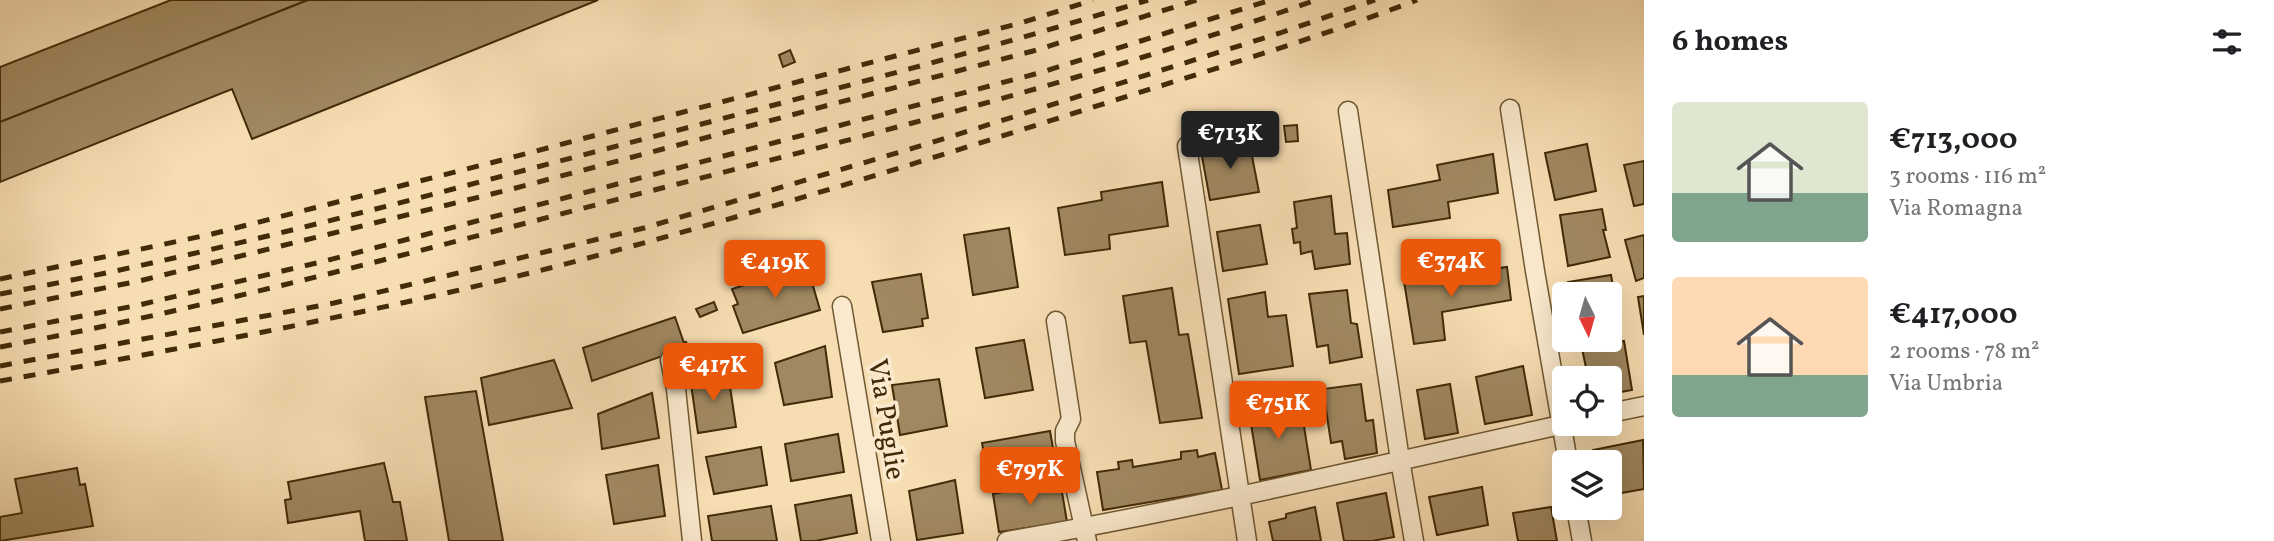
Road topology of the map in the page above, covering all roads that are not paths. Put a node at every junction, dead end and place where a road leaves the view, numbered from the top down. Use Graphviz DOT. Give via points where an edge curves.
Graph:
graph roads {
  1 [pos="1510,109"];
  2 [pos="1348,111"];
  3 [pos="1187,146"];
  4 [pos="842,306"];
  5 [pos="1056,321"];
  6 [pos="670,360"];
  7 [pos="1552,366"];
  8 [pos="1644,406"];
  9 [pos="1622,411"];
  10 [pos="1552,426"];
  11 [pos="1400,460"];
  12 [pos="1239,495"];
  13 [pos="1579,520"];
  14 [pos="1086,534"];
  15 [pos="692,541"];
  16 [pos="881,541"];
  17 [pos="1007,541"];
  18 [pos="1247,541"];
  19 [pos="1414,541"];
  20 [pos="1583,541"];
  1 -- 7 [label="street"];
  2 -- 11 [label="street"];
  3 -- 12 [label="street"];
  4 -- 16 [label="street, Via Puglie"];
  5 -- 14 [label="street" via="1071,419 1065,441"];
  6 -- 15 [label="street"];
  8 -- 9 [label="street"];
  10 -- 11 [label="street"];
  11 -- 12 [label="street"];
  11 -- 19 [label="street"];
  12 -- 14 [label="street"];
  12 -- 18 [label="street"];
  13 -- 20 [label="street"];
  14 -- 17 [label="street"];
}
